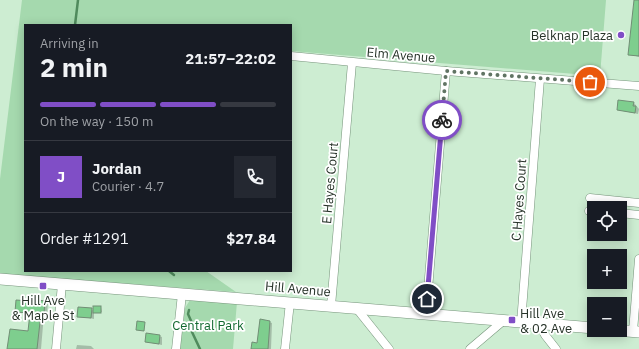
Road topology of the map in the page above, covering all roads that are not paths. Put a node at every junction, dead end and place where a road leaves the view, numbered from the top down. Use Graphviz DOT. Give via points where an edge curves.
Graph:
graph roads {
  1 [pos="292,56"];
  2 [pos="352,63"];
  3 [pos="446,71"];
  4 [pos="540,79"];
  5 [pos="639,86"];
  6 [pos="590,198"];
  7 [pos="639,203"];
  8 [pos="627,214"];
  9 [pos="639,215"];
  10 [pos="639,259"];
  11 [pos="0,279"];
  12 [pos="62,284"];
  13 [pos="182,294"];
  14 [pos="290,302"];
  15 [pos="331,306"];
  16 [pos="357,309"];
  17 [pos="426,314"];
  18 [pos="502,321"];
  19 [pos="521,323"];
  20 [pos="540,325"];
  21 [pos="587,328"];
  22 [pos="636,332"];
  23 [pos="56,349"];
  24 [pos="176,349"];
  25 [pos="285,349"];
  26 [pos="389,349"];
  27 [pos="470,349"];
  28 [pos="556,349"];
  1 -- 2 [label="street, Elm Avenue"];
  2 -- 3 [label="street, Elm Avenue"];
  2 -- 15 [label="street, E Hayes Court"];
  3 -- 4 [label="street, Elm Avenue"];
  3 -- 17 [label="street"];
  4 -- 5 [label="street, Elm Avenue"];
  4 -- 19 [label="street, C Hayes Court"];
  6 -- 7 [label="street"];
  8 -- 9 [label="street"];
  10 -- 22 [label="street"];
  11 -- 12 [label="street, Hill Avenue"];
  12 -- 13 [label="street, Hill Avenue"];
  12 -- 23 [label="street"];
  13 -- 14 [label="street, Hill Avenue"];
  13 -- 24 [label="street"];
  14 -- 15 [label="street, Hill Avenue"];
  14 -- 25 [label="street"];
  15 -- 16 [label="street, Hill Avenue"];
  16 -- 17 [label="street, Hill Avenue"];
  16 -- 26 [label="street"];
  17 -- 18 [label="street, Hill Avenue"];
  18 -- 19 [label="street, Hill Avenue"];
  18 -- 27 [label="street"];
  19 -- 20 [label="street, Hill Avenue"];
  20 -- 21 [label="street, Hill Avenue"];
  20 -- 28 [label="street"];
}
